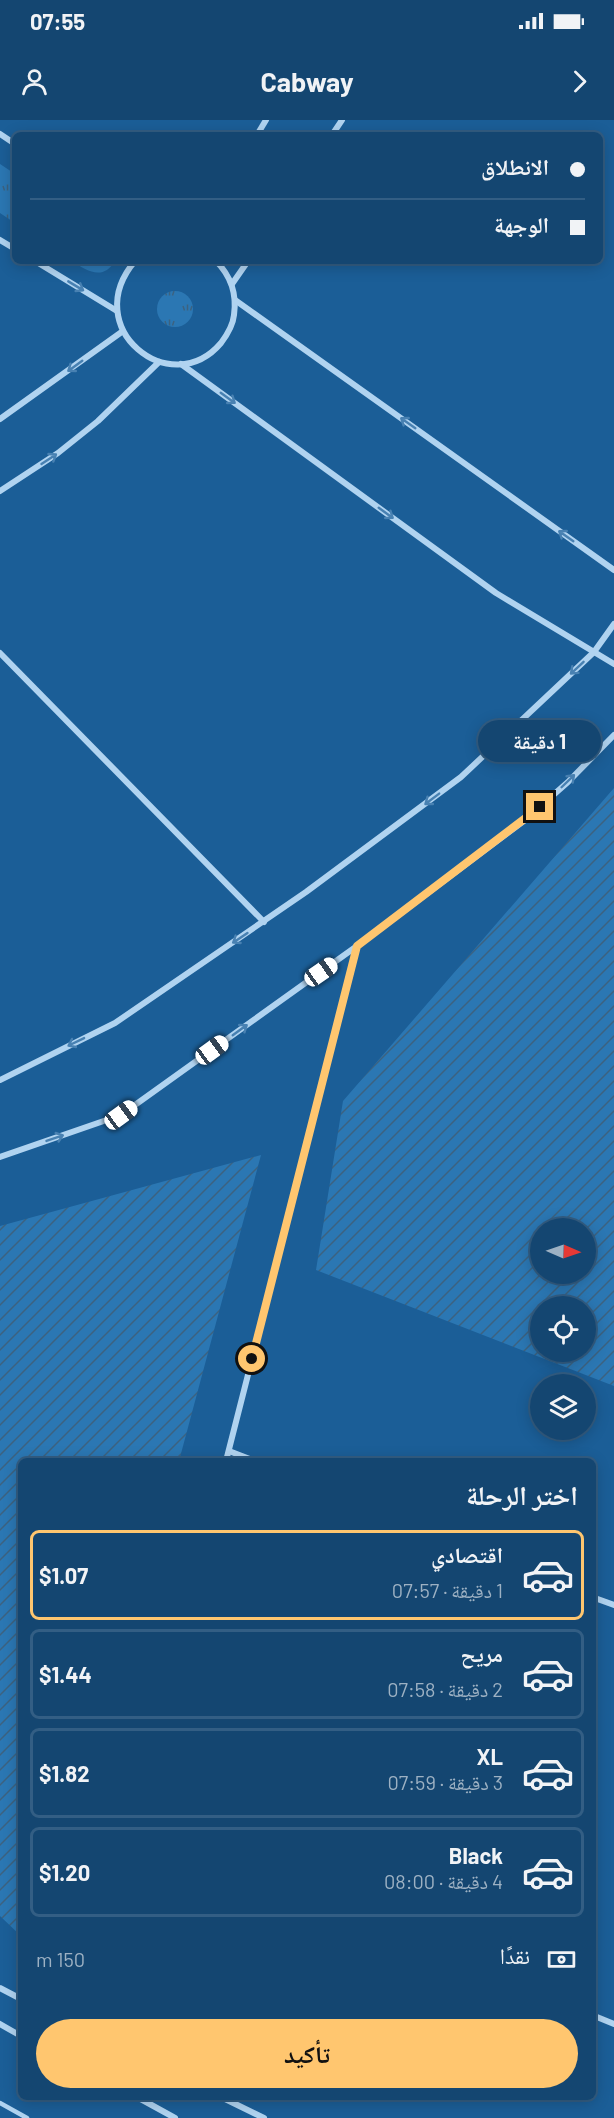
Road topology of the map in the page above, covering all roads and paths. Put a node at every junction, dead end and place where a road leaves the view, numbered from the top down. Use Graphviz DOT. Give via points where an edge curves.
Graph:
graph roads {
  1 [pos="40,264"];
  2 [pos="133,264"];
  3 [pos="219,264"];
  4 [pos="246,264"];
  5 [pos="232,284"];
  6 [pos="235,300"];
  7 [pos="117,311"];
  8 [pos="123,332"];
  9 [pos="159,362"];
  10 [pos="181,364"];
  11 [pos="0,419"];
  12 [pos="0,491"];
  13 [pos="614,570"];
  14 [pos="614,624"];
  15 [pos="594,652"];
  16 [pos="0,653"];
  17 [pos="614,664"];
  18 [pos="614,735"];
  19 [pos="264,921"];
  20 [pos="357,946"];
  21 [pos="0,1080"];
  22 [pos="0,1157"];
  23 [pos="229,1451"];
  24 [pos="227,1458"];
  25 [pos="247,1458"];
  26 [pos="596,1598"];
  27 [pos="614,1605"];
  28 [pos="0,1988"];
  29 [pos="18,1997"];
  30 [pos="596,2017"];
  31 [pos="614,2024"];
  32 [pos="0,2025"];
  33 [pos="18,2034"];
  34 [pos="141,2100"];
  35 [pos="227,2100"];
  36 [pos="0,2103"];
  37 [pos="167,2116"];
  38 [pos="27,2118"];
  39 [pos="176,2118"];
  40 [pos="264,2118"];
  1 -- 7 [label="street, one-way"];
  2 -- 7 [label="street" via="121,284"];
  3 -- 5 [label="street"];
  4 -- 5 [label="street"];
  5 -- 6 [label="street"];
  6 -- 10 [label="street" via="227,336 199,360"];
  13 -- 6 [label="street, one-way"];
  7 -- 8 [label="street"];
  8 -- 9 [label="street" via="138,350"];
  8 -- 11 [label="street, one-way"];
  9 -- 10 [label="street"];
  12 -- 9 [label="street, one-way" via="98,422"];
  10 -- 15 [label="street, one-way" via="496,593"];
  14 -- 15 [label="street"];
  15 -- 17 [label="street"];
  15 -- 19 [label="street, one-way" via="461,777"];
  16 -- 19 [label="street"];
  20 -- 18 [label="street, one-way" via="525,820"];
  19 -- 21 [label="street, one-way" via="115,1023"];
  22 -- 20 [label="street, one-way" via="121,1115"];
  20 -- 23 [label="street"];
  23 -- 24 [label="street"];
  23 -- 25 [label="street"];
  26 -- 27 [label="street"];
  28 -- 29 [label="street"];
  30 -- 31 [label="street"];
  32 -- 33 [label="street"];
  34 -- 37 [label="street"];
  35 -- 40 [label="street"];
  36 -- 38 [label="lane"];
  37 -- 39 [label="street"];
}
